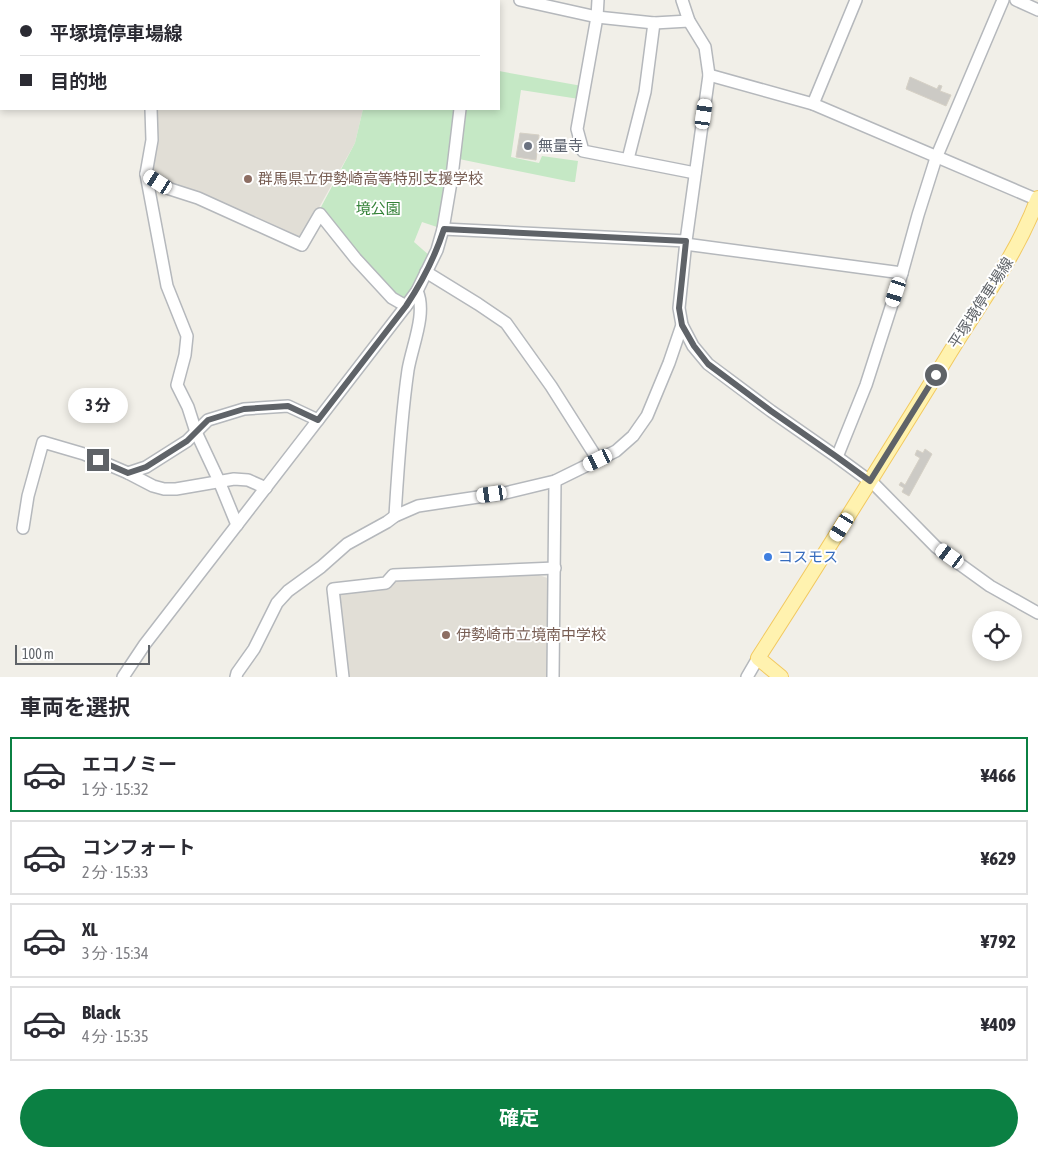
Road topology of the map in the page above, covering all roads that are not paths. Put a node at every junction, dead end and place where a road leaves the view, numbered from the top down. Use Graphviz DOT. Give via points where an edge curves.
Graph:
graph roads {
  1 [pos="520,0"];
  2 [pos="598,0"];
  3 [pos="682,0"];
  4 [pos="856,0"];
  5 [pos="1003,0"];
  6 [pos="1016,0"];
  7 [pos="1038,10"];
  8 [pos="597,17"];
  9 [pos="689,21"];
  10 [pos="654,22"];
  11 [pos="709,75"];
  12 [pos="813,104"];
  13 [pos="151,110"];
  14 [pos="460,110"];
  15 [pos="936,158"];
  16 [pos="628,159"];
  17 [pos="695,173"];
  18 [pos="146,174"];
  19 [pos="1038,199"];
  20 [pos="444,229"];
  21 [pos="686,242"];
  22 [pos="426,272"];
  23 [pos="902,273"];
  24 [pos="417,291"];
  25 [pos="406,306"];
  26 [pos="682,325"];
  27 [pos="318,420"];
  28 [pos="196,432"];
  29 [pos="837,457"];
  30 [pos="598,460"];
  31 [pos="128,473"];
  32 [pos="219,481"];
  33 [pos="555,481"];
  34 [pos="870,481"];
  35 [pos="266,488"];
  36 [pos="395,516"];
  37 [pos="237,525"];
  38 [pos="23,528"];
  39 [pos="555,568"];
  40 [pos="1038,613"];
  41 [pos="758,658"];
  42 [pos="123,677"];
  43 [pos="236,677"];
  44 [pos="343,677"];
  45 [pos="553,677"];
  46 [pos="747,677"];
  47 [pos="781,677"];
  1 -- 8 [label="street"];
  2 -- 8 [label="street"];
  3 -- 9 [label="street"];
  4 -- 12 [label="street"];
  5 -- 15 [label="street"];
  6 -- 7 [label="street"];
  8 -- 10 [label="street"];
  8 -- 16 [label="street" via="577,129 583,151"];
  9 -- 10 [label="street"];
  9 -- 11 [label="street" via="705,47"];
  10 -- 16 [label="street" via="645,92"];
  11 -- 12 [label="street"];
  11 -- 17 [label="street"];
  12 -- 15 [label="street"];
  13 -- 18 [label="street" via="152,140"];
  14 -- 20 [label="street"];
  15 -- 19 [label="street"];
  15 -- 23 [label="street"];
  16 -- 17 [label="street"];
  17 -- 21 [label="street"];
  18 -- 25 [label="street" via="170,189 198,198 302,245 320,214 392,298"];
  18 -- 28 [label="street" via="167,286 187,336 177,385"];
  19 -- 34 [label="main road, 平塚境停車場線" via="1014,252"];
  20 -- 21 [label="street"];
  20 -- 22 [label="street"];
  21 -- 23 [label="street"];
  21 -- 26 [label="street" via="679,308"];
  22 -- 24 [label="street"];
  22 -- 30 [label="street" via="506,324 551,386"];
  23 -- 29 [label="street" via="866,385"];
  24 -- 25 [label="street"];
  24 -- 36 [label="street" via="420,299 418,331 409,368"];
  25 -- 27 [label="street"];
  26 -- 29 [label="street" via="708,364"];
  26 -- 30 [label="street" via="647,416 633,436 616,451"];
  27 -- 28 [label="street" via="288,406 244,409 208,420"];
  27 -- 35 [label="street"];
  28 -- 31 [label="street" via="146,467"];
  28 -- 32 [label="street"];
  29 -- 34 [label="street"];
  30 -- 33 [label="street"];
  31 -- 32 [label="street" via="164,489"];
  31 -- 38 [label="street" via="84,454 43,442"];
  32 -- 35 [label="street" via="248,480"];
  32 -- 37 [label="street"];
  33 -- 36 [label="street" via="418,506"];
  33 -- 39 [label="street"];
  34 -- 40 [label="street" via="936,547 990,586"];
  34 -- 41 [label="main road, 平塚境停車場線"];
  35 -- 37 [label="street"];
  36 -- 43 [label="street" via="347,544 288,591 277,603"];
  37 -- 42 [label="street" via="144,644"];
  39 -- 44 [label="street" via="393,576 386,583 333,589"];
  39 -- 45 [label="street"];
  41 -- 46 [label="street"];
  41 -- 47 [label="main road"];
}
